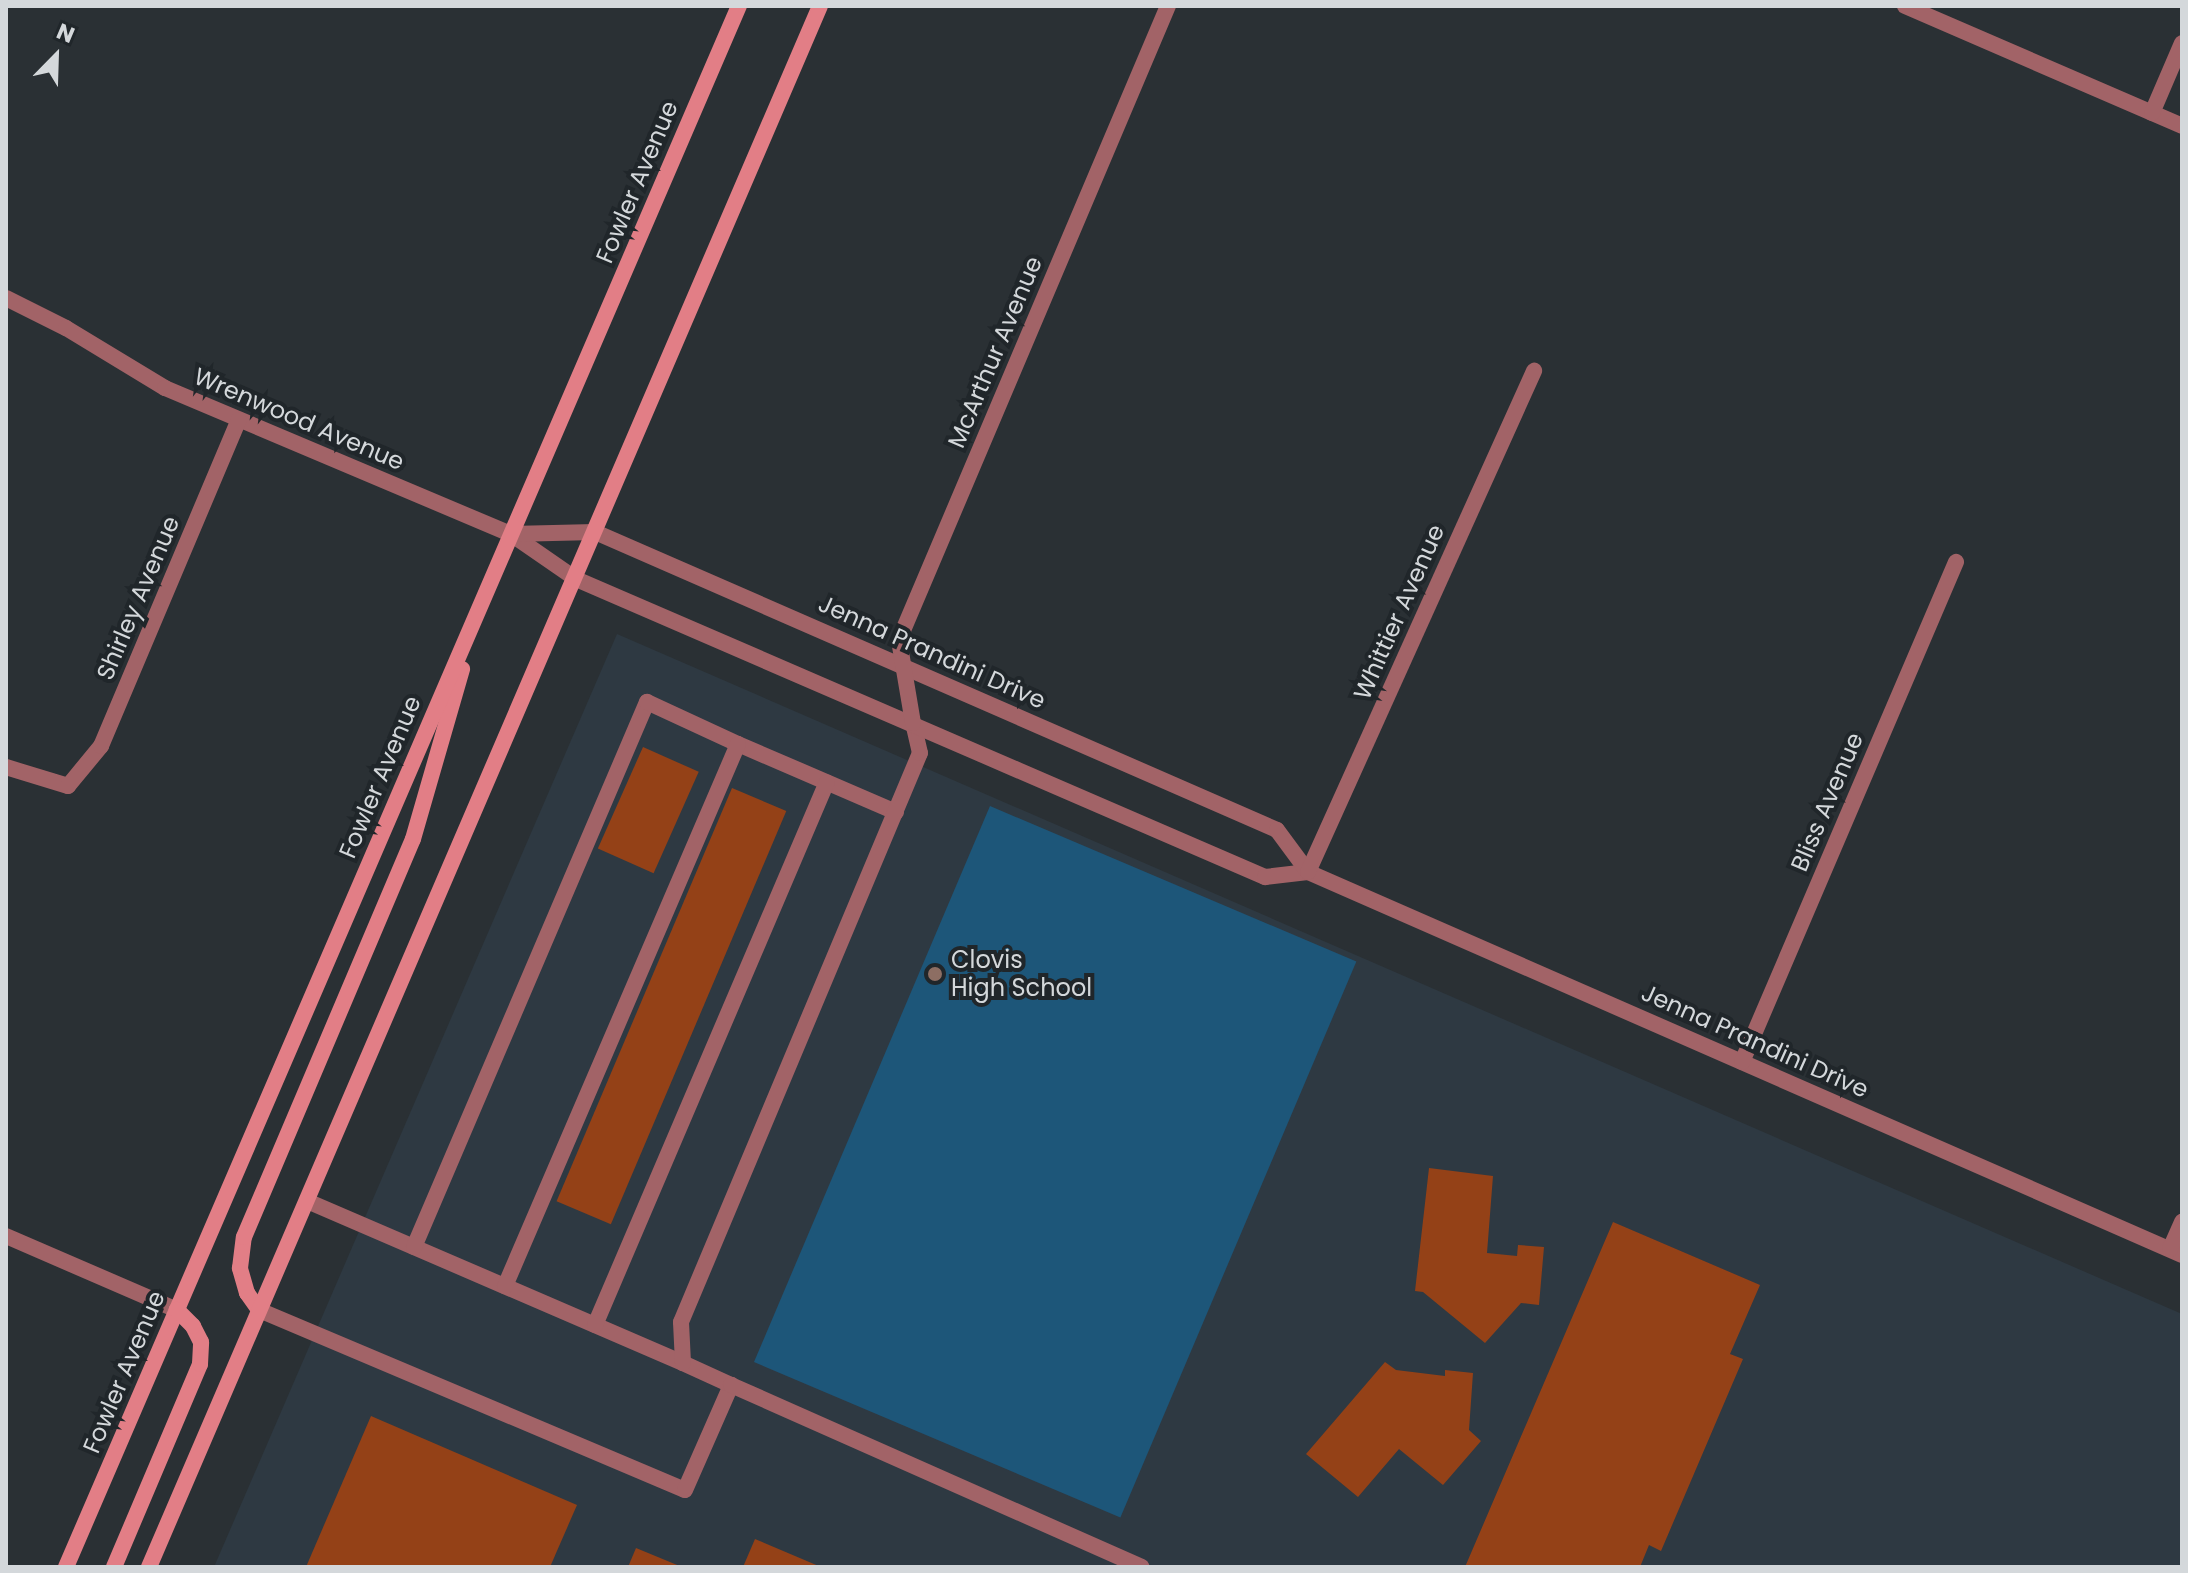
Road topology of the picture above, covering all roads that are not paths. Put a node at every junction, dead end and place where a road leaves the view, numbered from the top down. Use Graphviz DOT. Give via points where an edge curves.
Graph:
graph roads {
  1 [pos="739,6"];
  2 [pos="820,6"];
  3 [pos="1168,6"];
  4 [pos="1905,6"];
  5 [pos="2182,43"];
  6 [pos="2152,113"];
  7 [pos="2182,126"];
  8 [pos="6,298"];
  9 [pos="1534,371"];
  10 [pos="239,420"];
  11 [pos="595,532"];
  12 [pos="511,534"];
  13 [pos="1956,562"];
  14 [pos="576,579"];
  15 [pos="480,606"];
  16 [pos="901,664"];
  17 [pos="913,723"];
  18 [pos="738,744"];
  19 [pos="6,767"];
  20 [pos="827,782"];
  21 [pos="896,812"];
  22 [pos="1308,872"];
  23 [pos="1742,1062"];
  24 [pos="307,1201"];
  25 [pos="2182,1222"];
  26 [pos="6,1236"];
  27 [pos="414,1247"];
  28 [pos="2176,1252"];
  29 [pos="505,1286"];
  30 [pos="177,1310"];
  31 [pos="259,1310"];
  32 [pos="595,1325"];
  33 [pos="683,1363"];
  34 [pos="731,1385"];
  35 [pos="66,1567"];
  36 [pos="114,1567"];
  37 [pos="149,1567"];
  38 [pos="1141,1567"];
  1 -- 12 [label="main road, Fowler Avenue"];
  2 -- 11 [label="main road"];
  3 -- 16 [label="street, McArthur Avenue" via="899,640"];
  4 -- 6 [label="street"];
  5 -- 6 [label="street"];
  6 -- 7 [label="street"];
  8 -- 10 [label="street, Wrenwood Avenue" via="165,388"];
  9 -- 22 [label="street, Whittier Avenue"];
  10 -- 12 [label="street, Wrenwood Avenue"];
  10 -- 19 [label="street, Shirley Avenue" via="101,746 68,786"];
  11 -- 12 [label="street, Jenna Prandini Drive"];
  11 -- 14 [label="main road"];
  11 -- 16 [label="street, Jenna Prandini Drive"];
  12 -- 14 [label="street, Wrenwood Avenue"];
  12 -- 15 [label="main road, Fowler Avenue"];
  13 -- 23 [label="street, Bliss Avenue"];
  14 -- 17 [label="street"];
  14 -- 24 [label="main road"];
  15 -- 30 [label="main road, Fowler Avenue"];
  15 -- 31 [label="main road" via="413,839 244,1237 240,1268"];
  16 -- 17 [label="street, McArthur Avenue"];
  16 -- 22 [label="street, Jenna Prandini Drive" via="1277,830"];
  17 -- 21 [label="street, McArthur Avenue" via="920,753"];
  17 -- 22 [label="street" via="1265,877"];
  18 -- 20 [label="street"];
  18 -- 27 [label="street" via="647,702"];
  18 -- 29 [label="street"];
  20 -- 21 [label="street"];
  20 -- 32 [label="street"];
  21 -- 33 [label="street, McArthur Avenue" via="681,1322"];
  22 -- 23 [label="street, Jenna Prandini Drive"];
  23 -- 28 [label="street, Jenna Prandini Drive"];
  24 -- 27 [label="street"];
  24 -- 31 [label="main road"];
  25 -- 28 [label="street"];
  26 -- 30 [label="street"];
  27 -- 29 [label="street"];
  29 -- 32 [label="street"];
  30 -- 35 [label="main road, Fowler Avenue"];
  30 -- 36 [label="main road" via="201,1342 200,1364"];
  31 -- 34 [label="street" via="685,1490"];
  31 -- 37 [label="main road"];
  32 -- 33 [label="street"];
  33 -- 34 [label="street"];
  34 -- 38 [label="street"];
}
